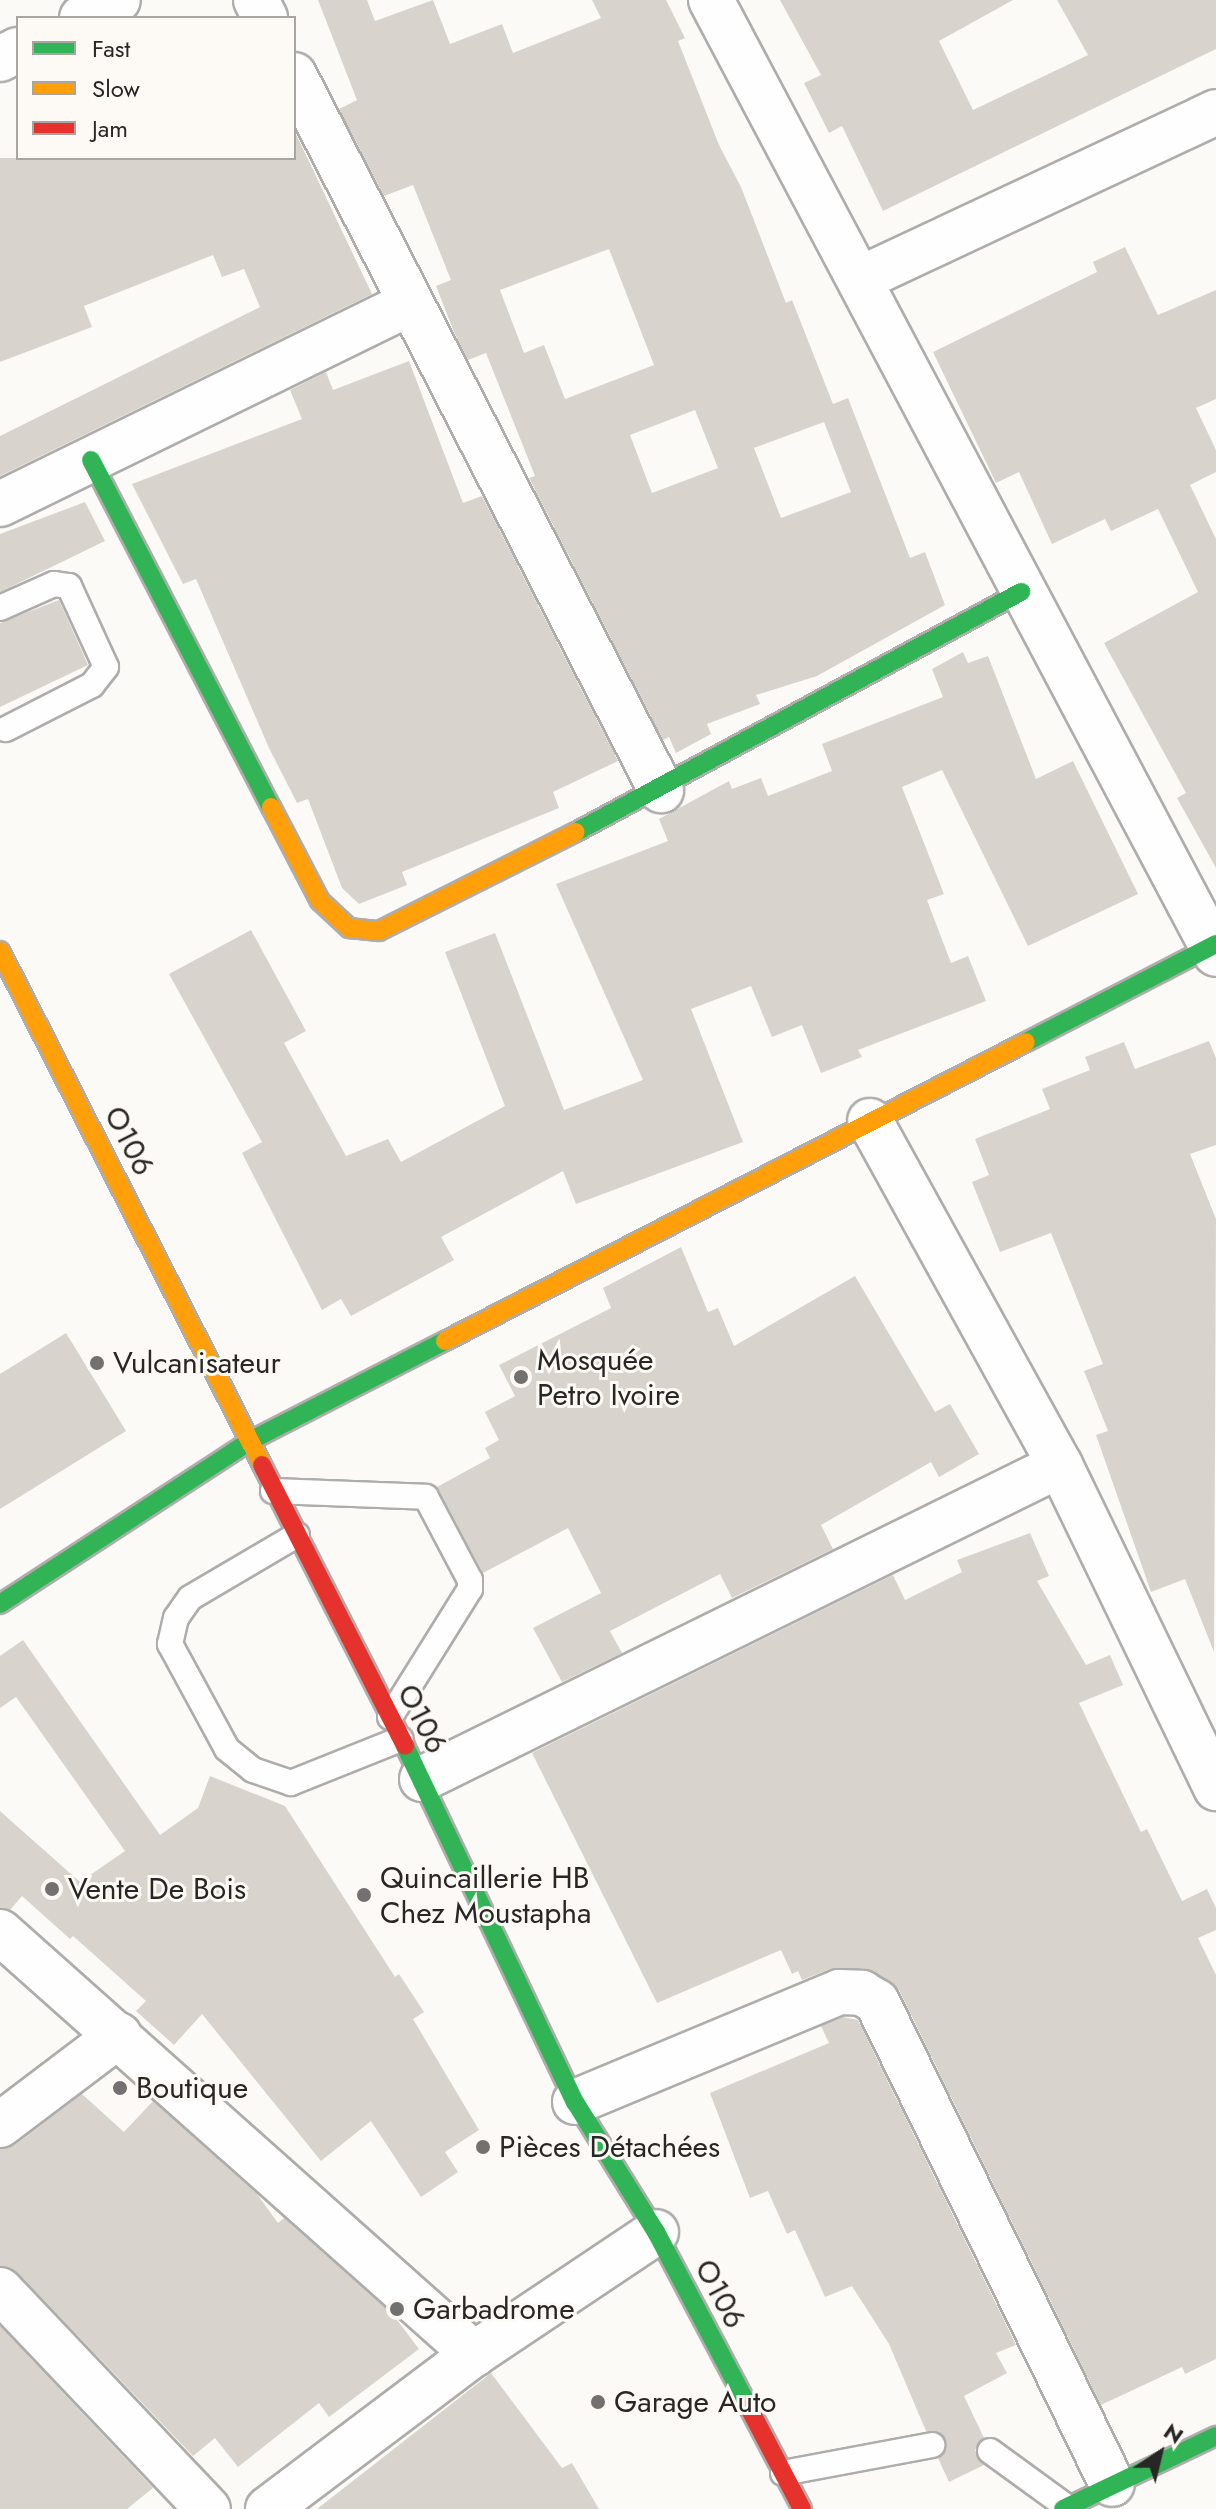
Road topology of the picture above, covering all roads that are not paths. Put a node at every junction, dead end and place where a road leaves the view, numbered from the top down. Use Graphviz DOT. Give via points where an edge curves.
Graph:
graph roads {
  1 [pos="118,0"];
  2 [pos="711,0"];
  3 [pos="86,16"];
  4 [pos="296,79"];
  5 [pos="1211,126"];
  6 [pos="860,279"];
  7 [pos="409,304"];
  8 [pos="91,460"];
  9 [pos="0,504"];
  10 [pos="1021,592"];
  11 [pos="0,608"];
  12 [pos="2,728"];
  13 [pos="661,790"];
  14 [pos="1215,948"];
  15 [pos="0,951"];
  16 [pos="870,1121"];
  17 [pos="252,1440"];
  18 [pos="1060,1465"];
  19 [pos="273,1491"];
  20 [pos="297,1535"];
  21 [pos="0,1604"];
  22 [pos="390,1717"];
  23 [pos="401,1739"];
  24 [pos="422,1779"];
  25 [pos="1216,1788"];
  26 [pos="0,1932"];
  27 [pos="119,2035"];
  28 [pos="575,2102"];
  29 [pos="0,2125"];
  30 [pos="656,2232"];
  31 [pos="0,2290"];
  32 [pos="474,2354"];
  33 [pos="1216,2436"];
  34 [pos="932,2445"];
  35 [pos="990,2451"];
  36 [pos="783,2473"];
  37 [pos="1112,2484"];
  38 [pos="1065,2508"];
  39 [pos="208,2509"];
  40 [pos="268,2509"];
  41 [pos="802,2509"];
  1 -- 3 [label="street"];
  2 -- 6 [label="street"];
  4 -- 7 [label="street"];
  5 -- 6 [label="street"];
  6 -- 10 [label="street"];
  7 -- 8 [label="street"];
  7 -- 13 [label="street"];
  8 -- 9 [label="street"];
  8 -- 13 [label="street" via="320,901 349,928 379,931"];
  10 -- 13 [label="street"];
  10 -- 14 [label="street"];
  11 -- 12 [label="lane" via="54,584 69,586 106,667 92,685"];
  14 -- 16 [label="street"];
  15 -- 17 [label="street, O106"];
  16 -- 17 [label="street"];
  16 -- 18 [label="street"];
  17 -- 19 [label="street, O106"];
  17 -- 21 [label="street"];
  18 -- 24 [label="street"];
  18 -- 25 [label="street"];
  19 -- 20 [label="street, O106"];
  19 -- 22 [label="lane" via="426,1497 470,1580 470,1589"];
  20 -- 22 [label="street, O106"];
  20 -- 23 [label="lane" via="190,1598 176,1618 170,1644 227,1749 253,1770 291,1783"];
  22 -- 23 [label="street, O106"];
  23 -- 24 [label="street, O106"];
  24 -- 28 [label="street, O106"];
  26 -- 27 [label="street"];
  27 -- 29 [label="street"];
  27 -- 32 [label="street"];
  28 -- 30 [label="street, O106"];
  28 -- 37 [label="street" via="839,1992 862,1993 877,2002"];
  30 -- 32 [label="street"];
  30 -- 36 [label="street, O106"];
  31 -- 39 [label="street"];
  32 -- 40 [label="street"];
  33 -- 37 [label="street"];
  34 -- 36 [label="lane"];
  35 -- 38 [label="lane"];
  36 -- 41 [label="street, O106"];
  37 -- 38 [label="street"];
}
